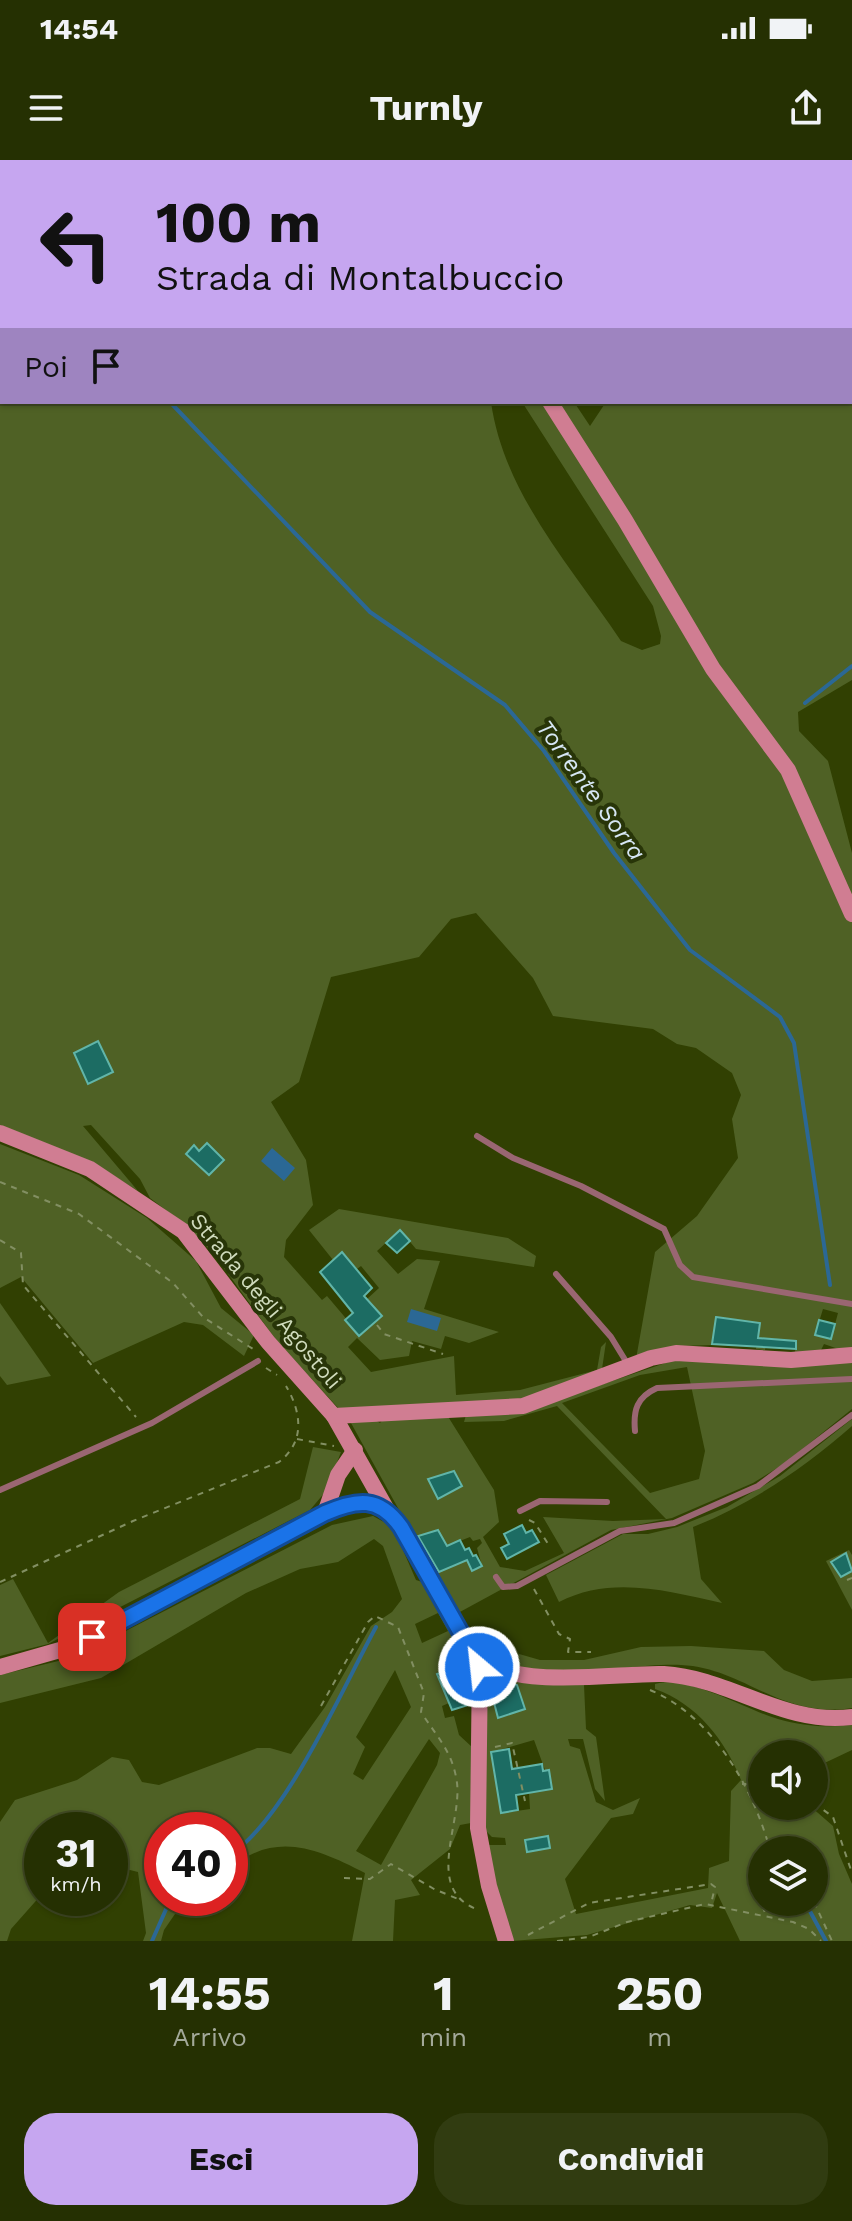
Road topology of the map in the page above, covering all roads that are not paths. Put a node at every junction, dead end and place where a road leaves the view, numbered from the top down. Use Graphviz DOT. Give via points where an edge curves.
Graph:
graph roads {
  1 [pos="551,404"];
  2 [pos="852,914"];
  3 [pos="0,1133"];
  4 [pos="477,1136"];
  5 [pos="556,1274"];
  6 [pos="852,1304"];
  7 [pos="852,1355"];
  8 [pos="258,1361"];
  9 [pos="629,1366"];
  10 [pos="852,1379"];
  11 [pos="852,1415"];
  12 [pos="334,1416"];
  13 [pos="635,1431"];
  14 [pos="350,1449"];
  15 [pos="0,1490"];
  16 [pos="607,1502"];
  17 [pos="387,1510"];
  18 [pos="520,1511"];
  19 [pos="325,1513"];
  20 [pos="496,1577"];
  21 [pos="480,1661"];
  22 [pos="0,1667"];
  23 [pos="852,1717"];
  24 [pos="506,1941"];
  1 -- 2 [label="street" via="713,669 788,770"];
  3 -- 12 [label="street, Strada degli Agostoli" via="90,1169 169,1220 197,1247 262,1334"];
  4 -- 6 [label="lane" via="664,1229 680,1265 693,1277"];
  5 -- 9 [label="lane"];
  7 -- 9 [label="street" via="791,1360 676,1353"];
  8 -- 15 [label="lane" via="144,1426"];
  9 -- 12 [label="street" via="523,1406"];
  10 -- 13 [label="lane" via="657,1388 644,1394 634,1412"];
  11 -- 20 [label="lane" via="758,1486 674,1523 620,1531 530,1581 506,1588"];
  12 -- 14 [label="street, Strada degli Agostoli"];
  14 -- 17 [label="street, Strada degli Agostoli"];
  14 -- 19 [label="street"];
  16 -- 18 [label="lane" via="540,1501"];
  17 -- 19 [label="street" via="362,1501"];
  17 -- 21 [label="street, Strada degli Agostoli"];
  19 -- 22 [label="street" via="92,1637"];
  21 -- 23 [label="street" via="545,1677 668,1675 731,1690 787,1714"];
  21 -- 24 [label="street" via="478,1828"];
}
